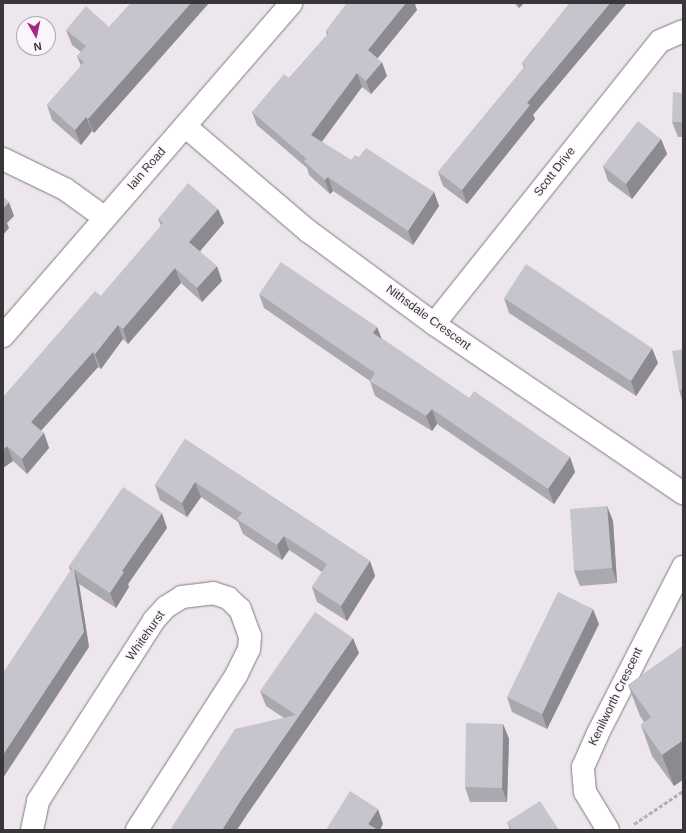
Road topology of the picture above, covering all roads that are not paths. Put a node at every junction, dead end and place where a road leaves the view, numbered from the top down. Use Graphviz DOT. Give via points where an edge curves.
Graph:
graph roads {
  1 [pos="291,3"];
  2 [pos="683,31"];
  3 [pos="185,126"];
  4 [pos="3,159"];
  5 [pos="105,218"];
  6 [pos="434,324"];
  7 [pos="3,336"];
  8 [pos="683,493"];
  9 [pos="683,567"];
  10 [pos="32,830"];
  11 [pos="137,830"];
  12 [pos="608,830"];
  1 -- 3 [label="street, Iain Road"];
  2 -- 6 [label="street, Scott Drive" via="660,41"];
  3 -- 5 [label="street, Iain Road"];
  3 -- 6 [label="street, Nithsdale Crescent" via="308,231"];
  4 -- 5 [label="street" via="65,189"];
  5 -- 7 [label="street, Iain Road"];
  6 -- 8 [label="street, Nithsdale Crescent"];
  9 -- 12 [label="street, Kenilworth Crescent" via="583,767 585,792"];
  10 -- 11 [label="street, Whitehurst" via="38,801 154,620 166,607 182,598 213,593 228,598 240,609 250,636 249,649 237,674"];
}
